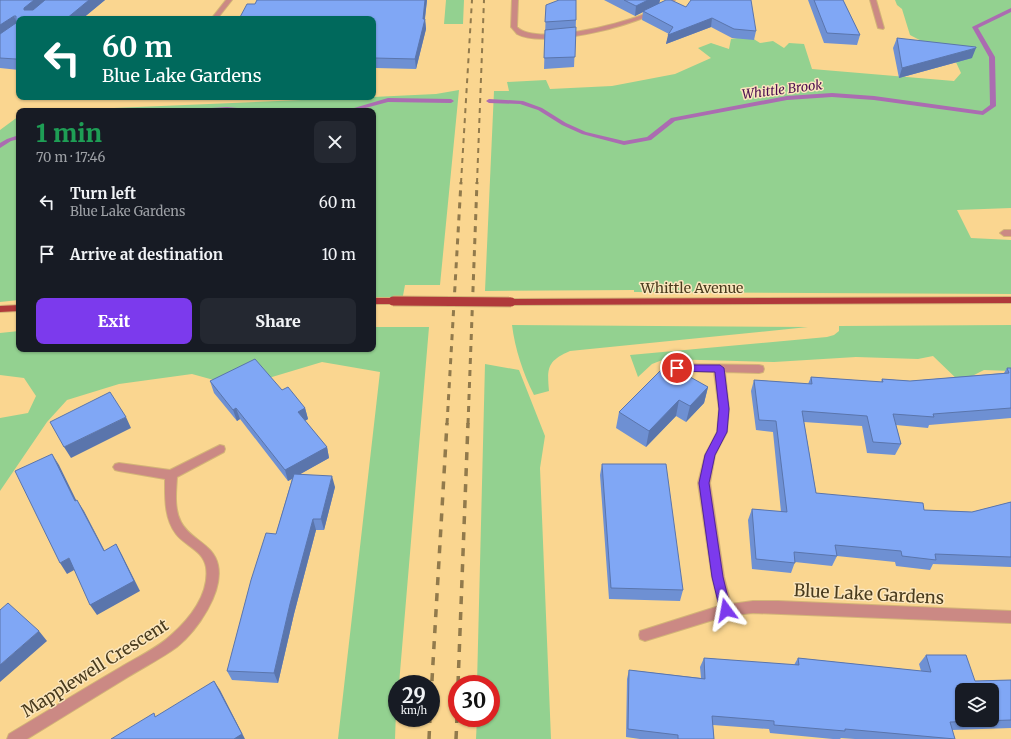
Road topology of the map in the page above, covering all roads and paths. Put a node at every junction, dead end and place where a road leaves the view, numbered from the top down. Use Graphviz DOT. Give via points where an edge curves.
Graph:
graph roads {
  1 [pos="228,0"];
  2 [pos="515,0"];
  3 [pos="672,0"];
  4 [pos="874,0"];
  5 [pos="216,16"];
  6 [pos="881,28"];
  7 [pos="1011,300"];
  8 [pos="376,301"];
  9 [pos="16,308"];
  10 [pos="0,309"];
  11 [pos="677,368"];
  12 [pos="720,368"];
  13 [pos="760,369"];
  14 [pos="220,450"];
  15 [pos="119,467"];
  16 [pos="171,475"];
  17 [pos="726,610"];
  18 [pos="1011,617"];
  19 [pos="645,635"];
  20 [pos="14,739"];
  1 -- 5 [label="street"];
  2 -- 3 [label="street" via="514,27 522,34 536,36 578,33 615,26 660,9"];
  4 -- 6 [label="street"];
  7 -- 8 [label="main road, Whittle Avenue, bridge"];
  9 -- 10 [label="main road"];
  11 -- 12 [label="street"];
  12 -- 13 [label="street"];
  12 -- 17 [label="street" via="724,409 722,432 710,455 704,483 718,577"];
  14 -- 16 [label="street"];
  15 -- 16 [label="street"];
  16 -- 20 [label="street, Mapplewell Crescent" via="170,497 175,522 181,533 205,552 211,561 212,586 197,615 173,642"];
  17 -- 18 [label="street, Blue Lake Gardens" via="778,607"];
  17 -- 19 [label="street, Blue Lake Gardens"];
}
